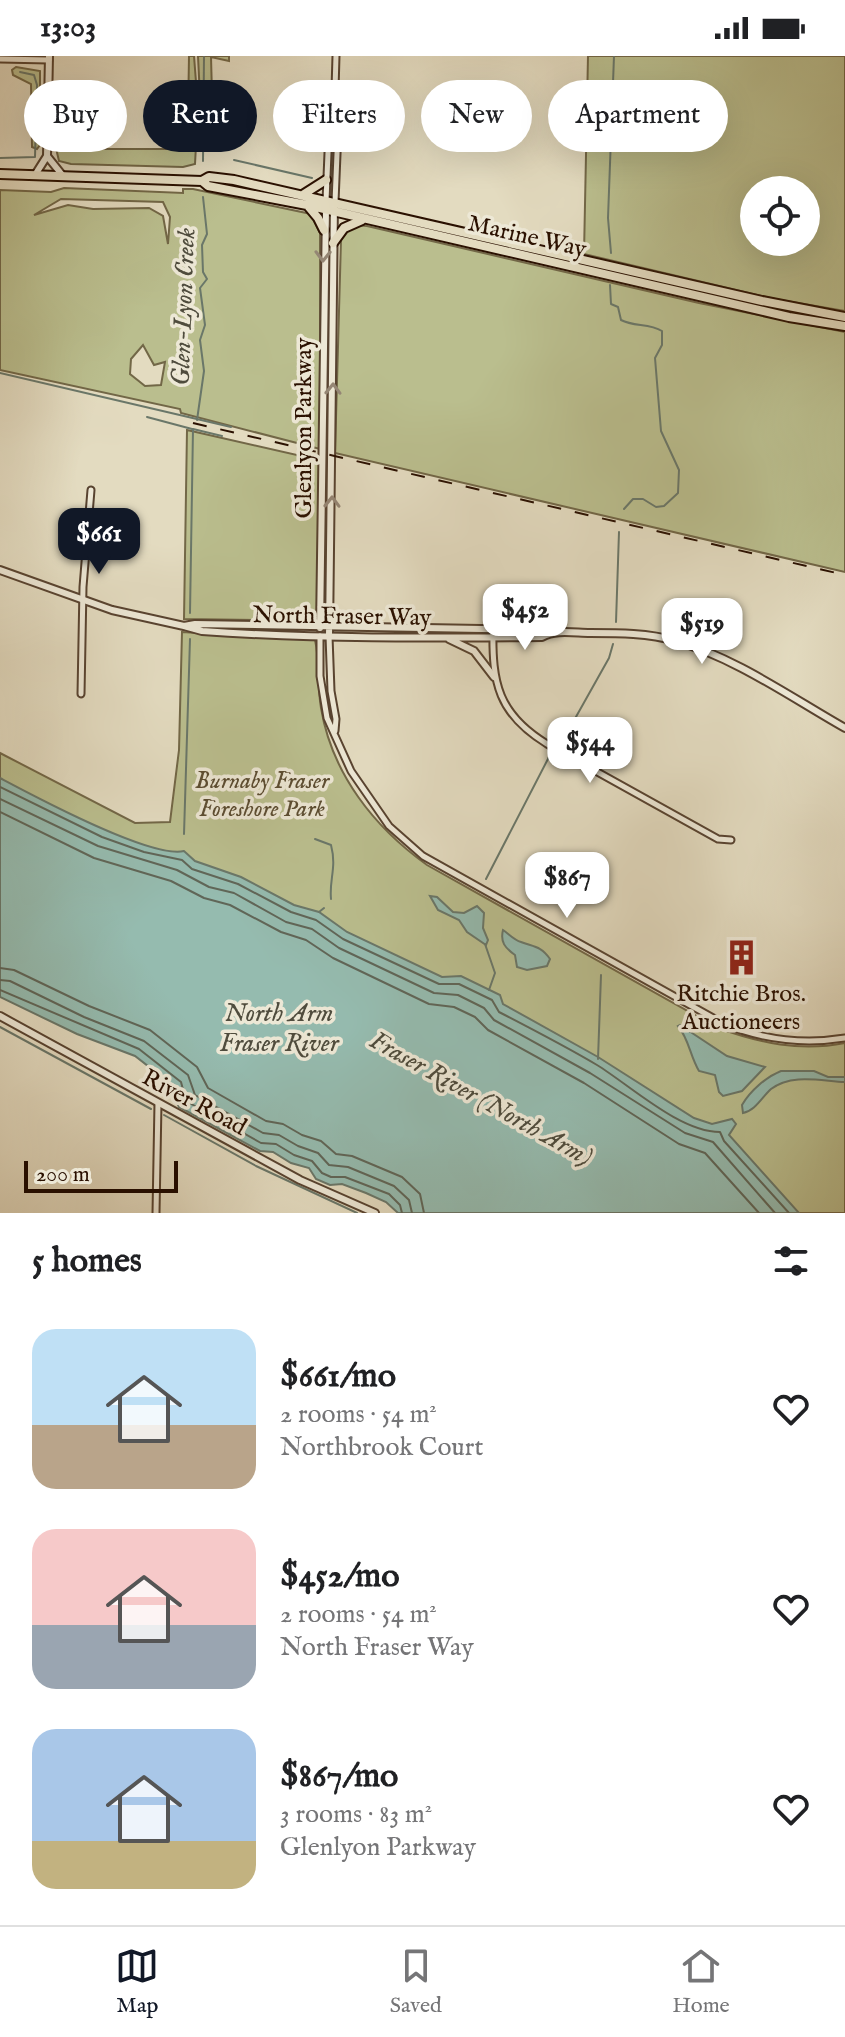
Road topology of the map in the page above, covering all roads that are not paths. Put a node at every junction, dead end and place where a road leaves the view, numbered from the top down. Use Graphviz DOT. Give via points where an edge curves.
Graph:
graph roads {
  1 [pos="336,56"];
  2 [pos="49,58"];
  3 [pos="0,59"];
  4 [pos="335,80"];
  5 [pos="328,152"];
  6 [pos="336,152"];
  7 [pos="47,156"];
  8 [pos="0,174"];
  9 [pos="35,175"];
  10 [pos="63,176"];
  11 [pos="326,180"];
  12 [pos="202,181"];
  13 [pos="303,195"];
  14 [pos="307,205"];
  15 [pos="330,206"];
  16 [pos="363,219"];
  17 [pos="324,230"];
  18 [pos="333,243"];
  19 [pos="845,317"];
  20 [pos="845,326"];
  21 [pos="91,490"];
  22 [pos="0,570"];
  23 [pos="83,600"];
  24 [pos="184,626"];
  25 [pos="325,626"];
  26 [pos="493,629"];
  27 [pos="548,633"];
  28 [pos="320,636"];
  29 [pos="329,636"];
  30 [pos="442,637"];
  31 [pos="492,637"];
  32 [pos="494,677"];
  33 [pos="81,694"];
  34 [pos="845,728"];
  35 [pos="334,732"];
  36 [pos="731,840"];
  37 [pos="0,1016"];
  38 [pos="845,1038"];
  39 [pos="158,1103"];
  40 [pos="156,1213"];
  41 [pos="375,1213"];
  1 -- 4 [label="street, Glenlyon Parkway"];
  2 -- 3 [label="street"];
  2 -- 7 [label="street"];
  5 -- 11 [label="street, Glenlyon Parkway"];
  6 -- 15 [label="street, Glenlyon Parkway"];
  7 -- 9 [label="street"];
  7 -- 10 [label="street"];
  8 -- 9 [label="main road, Marine Way"];
  9 -- 10 [label="main road, Marine Way"];
  10 -- 12 [label="main road, Marine Way"];
  11 -- 13 [label="main road"];
  11 -- 15 [label="street, Glenlyon Parkway"];
  12 -- 13 [label="main road, Marine Way" via="234,180"];
  12 -- 14 [label="main road, Marine Way"];
  13 -- 15 [label="main road, Marine Way"];
  14 -- 15 [label="main road, Marine Way"];
  14 -- 17 [label="main road"];
  15 -- 16 [label="main road, Marine Way"];
  15 -- 17 [label="street, Glenlyon Parkway"];
  15 -- 18 [label="street, Glenlyon Parkway"];
  15 -- 19 [label="main road, Marine Way"];
  16 -- 18 [label="main road" via="344,228"];
  16 -- 20 [label="main road, Marine Way"];
  17 -- 25 [label="street, Glenlyon Parkway, one-way"];
  25 -- 18 [label="street, Glenlyon Parkway, one-way"];
  21 -- 23 [label="street"];
  22 -- 23 [label="street, North Fraser Way"];
  23 -- 24 [label="street, North Fraser Way"];
  23 -- 33 [label="street"];
  24 -- 25 [label="street, North Fraser Way"];
  24 -- 28 [label="street, North Fraser Way"];
  25 -- 26 [label="street, North Fraser Way"];
  25 -- 28 [label="street, Glenlyon Parkway"];
  25 -- 29 [label="street, Glenlyon Parkway"];
  26 -- 27 [label="street, North Fraser Way"];
  26 -- 31 [label="street"];
  27 -- 31 [label="street, North Fraser Way"];
  27 -- 34 [label="street, North Fraser Way" via="636,634 678,642 721,659"];
  28 -- 29 [label="street, North Fraser Way"];
  28 -- 35 [label="street, Glenlyon Parkway" via="322,696"];
  29 -- 30 [label="street, North Fraser Way"];
  29 -- 35 [label="street, Glenlyon Parkway"];
  30 -- 31 [label="street, North Fraser Way"];
  30 -- 32 [label="street" via="474,651"];
  31 -- 32 [label="street"];
  32 -- 36 [label="street" via="508,709 537,738 718,839"];
  35 -- 38 [label="street, Glenlyon Parkway" via="351,771 389,826 452,874 724,1024 781,1040"];
  37 -- 39 [label="street, River Road"];
  39 -- 40 [label="street"];
  39 -- 41 [label="street, River Road" via="300,1180"];
}
